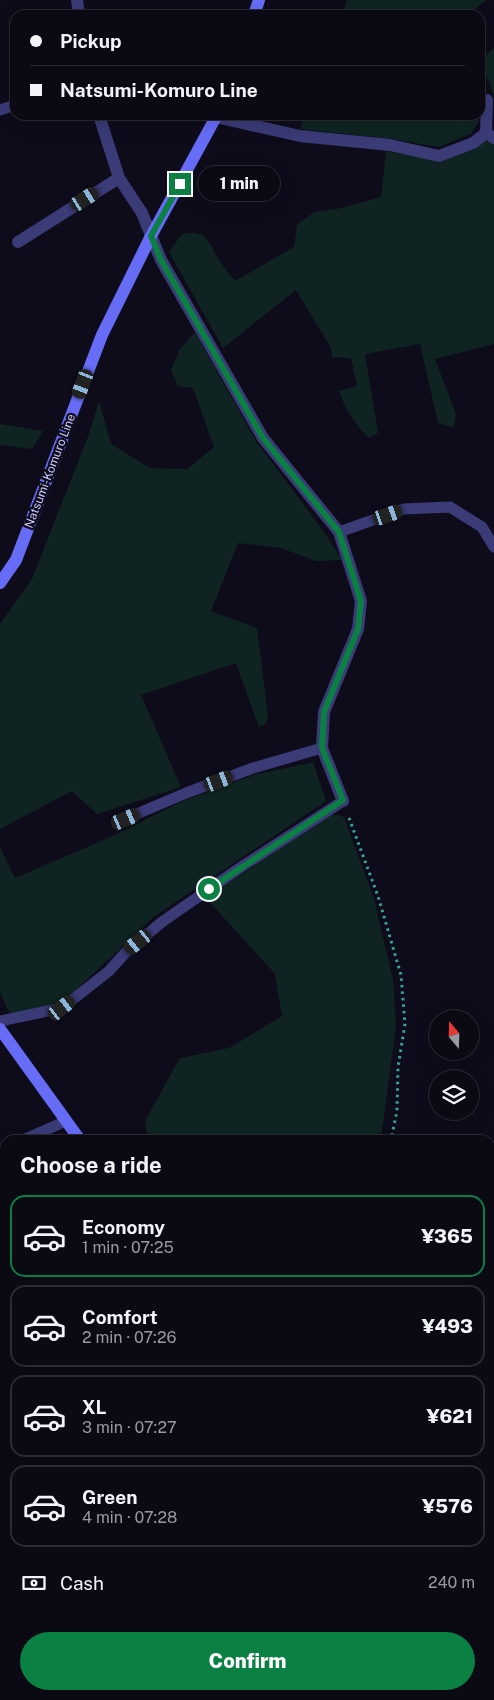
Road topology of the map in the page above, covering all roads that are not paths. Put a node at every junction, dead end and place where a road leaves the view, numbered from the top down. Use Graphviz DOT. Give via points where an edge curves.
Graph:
graph roads {
  1 [pos="487,100"];
  2 [pos="101,120"];
  3 [pos="215,120"];
  4 [pos="234,120"];
  5 [pos="490,135"];
  6 [pos="119,178"];
  7 [pos="151,236"];
  8 [pos="18,242"];
  9 [pos="339,532"];
  10 [pos="494,547"];
  11 [pos="0,583"];
  12 [pos="322,748"];
  13 [pos="343,800"];
  14 [pos="126,819"];
  15 [pos="0,1021"];
  16 [pos="0,1029"];
  17 [pos="66,1121"];
  18 [pos="34,1135"];
  19 [pos="76,1135"];
  1 -- 5 [label="street"];
  2 -- 6 [label="street"];
  3 -- 7 [label="main road, Natsumi-Komuro Line"];
  4 -- 5 [label="street" via="300,136 390,145 439,156"];
  6 -- 7 [label="street" via="142,214"];
  6 -- 8 [label="street"];
  7 -- 9 [label="street" via="161,260 263,438"];
  7 -- 11 [label="main road, Natsumi-Komuro Line" via="102,335 16,560"];
  9 -- 10 [label="lane" via="404,509 450,507 482,528"];
  9 -- 12 [label="street" via="361,601 358,629 324,712"];
  12 -- 13 [label="street"];
  12 -- 14 [label="lane" via="253,768"];
  13 -- 15 [label="lane" via="162,922 109,971 62,1008"];
  16 -- 17 [label="main road"];
  17 -- 18 [label="lane"];
  17 -- 19 [label="main road"];
}
